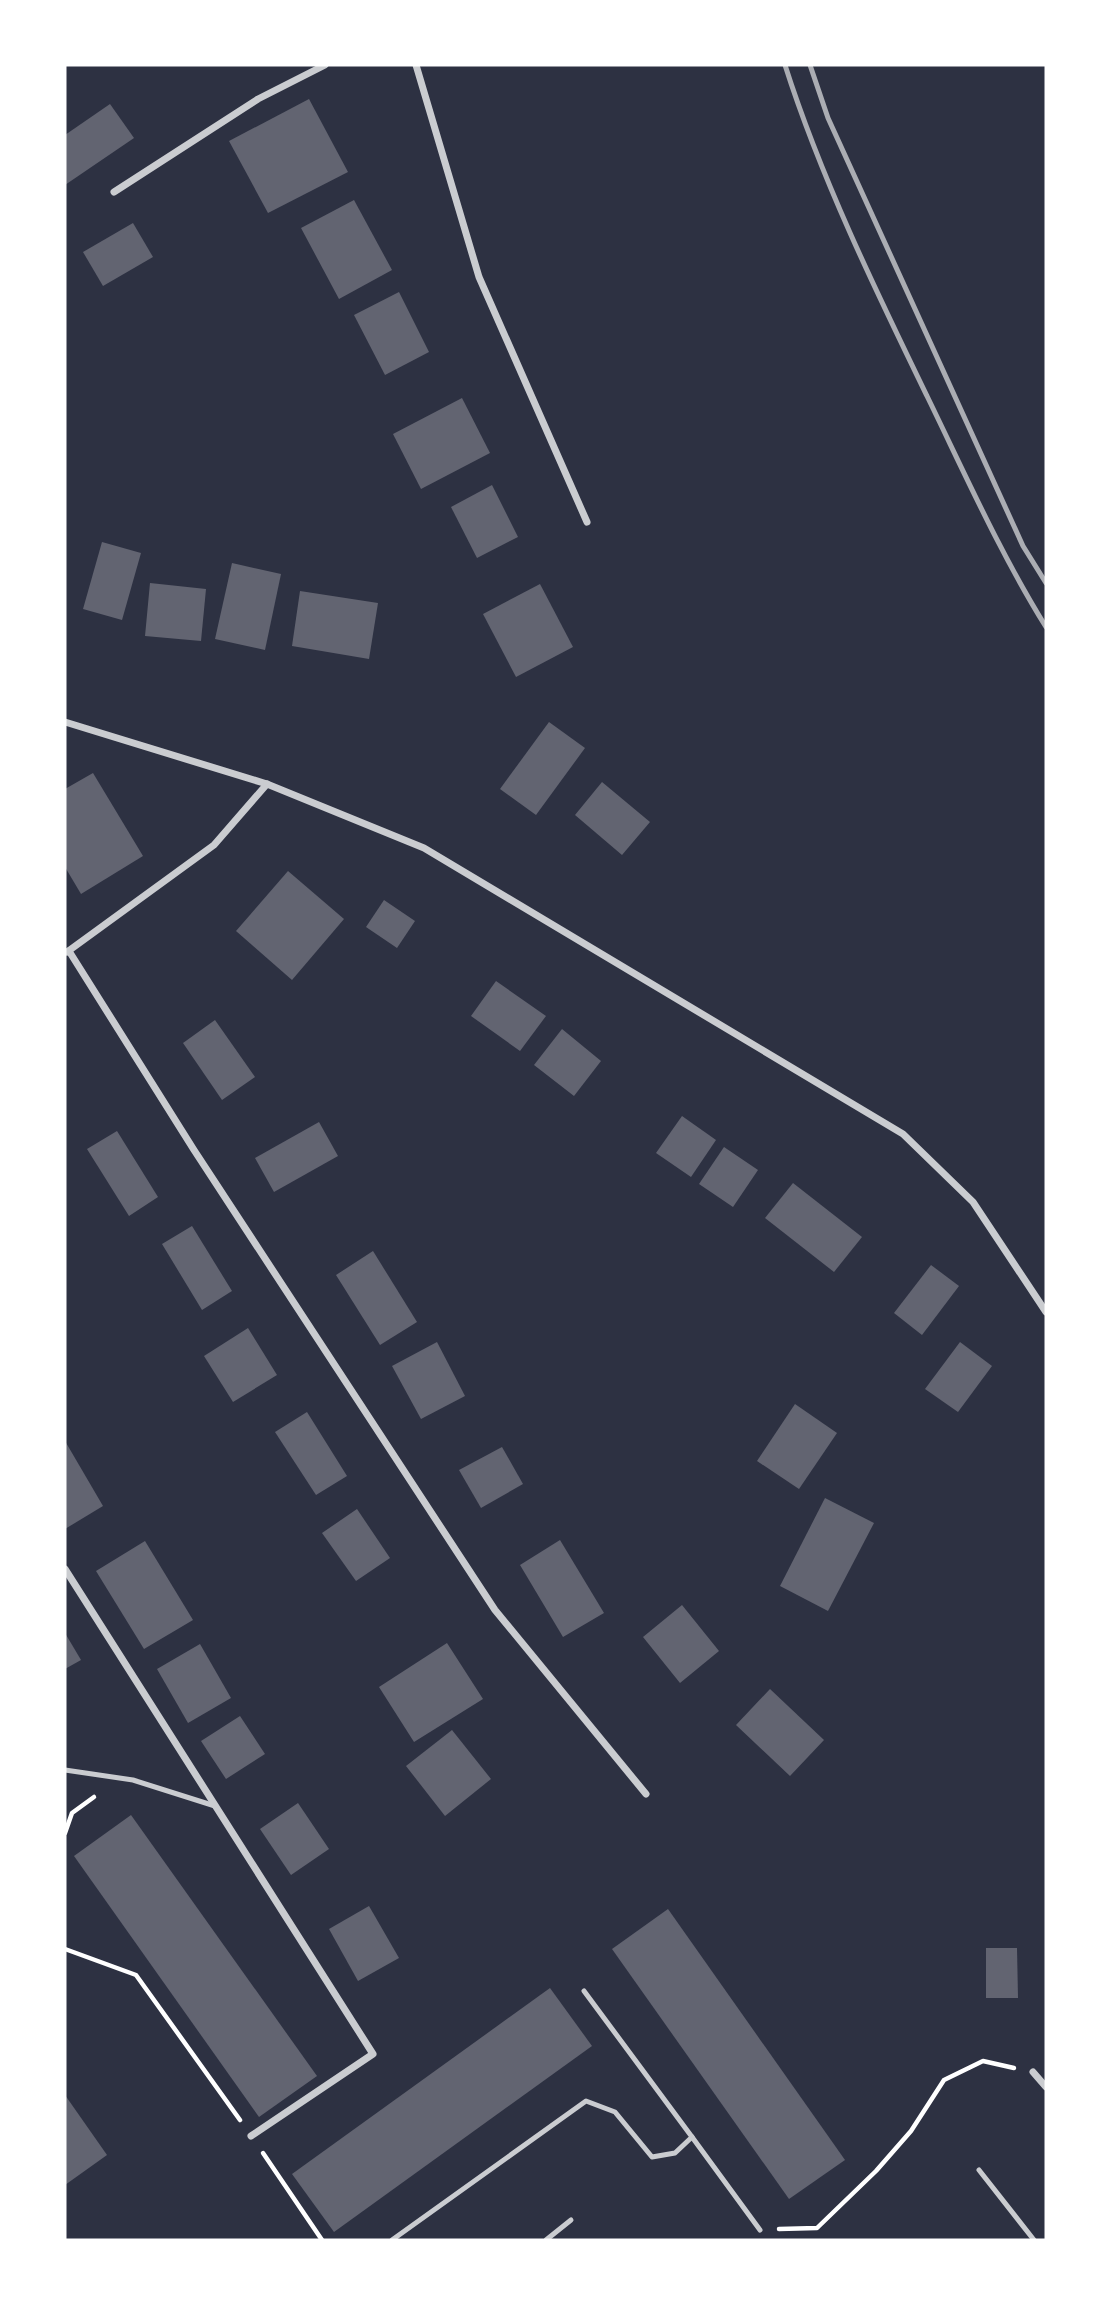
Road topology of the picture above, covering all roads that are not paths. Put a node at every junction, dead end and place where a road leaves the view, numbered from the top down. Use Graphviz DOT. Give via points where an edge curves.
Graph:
graph roads {
  1 [pos="325,65"];
  2 [pos="416,65"];
  3 [pos="114,192"];
  4 [pos="587,522"];
  5 [pos="65,723"];
  6 [pos="267,785"];
  7 [pos="67,952"];
  8 [pos="1046,1312"];
  9 [pos="65,1569"];
  10 [pos="65,1770"];
  11 [pos="646,1794"];
  12 [pos="218,1807"];
  13 [pos="584,1991"];
  14 [pos="1033,2072"];
  15 [pos="1046,2087"];
  16 [pos="251,2136"];
  17 [pos="692,2137"];
  18 [pos="979,2170"];
  19 [pos="571,2220"];
  20 [pos="760,2230"];
  21 [pos="392,2240"];
  22 [pos="546,2240"];
  23 [pos="1034,2240"];
  1 -- 3 [label="street" via="258,99"];
  2 -- 4 [label="street" via="479,277"];
  5 -- 6 [label="street"];
  6 -- 7 [label="street" via="214,845"];
  6 -- 8 [label="street" via="424,848 903,1134 973,1202"];
  7 -- 11 [label="street" via="495,1610"];
  9 -- 12 [label="street"];
  10 -- 12 [label="lane" via="119,1778"];
  12 -- 16 [label="street" via="373,2054"];
  13 -- 17 [label="lane"];
  14 -- 15 [label="street"];
  17 -- 20 [label="lane"];
  17 -- 21 [label="lane" via="674,2153 652,2157 615,2112 586,2101"];
  18 -- 23 [label="lane"];
  19 -- 22 [label="lane"];
}
